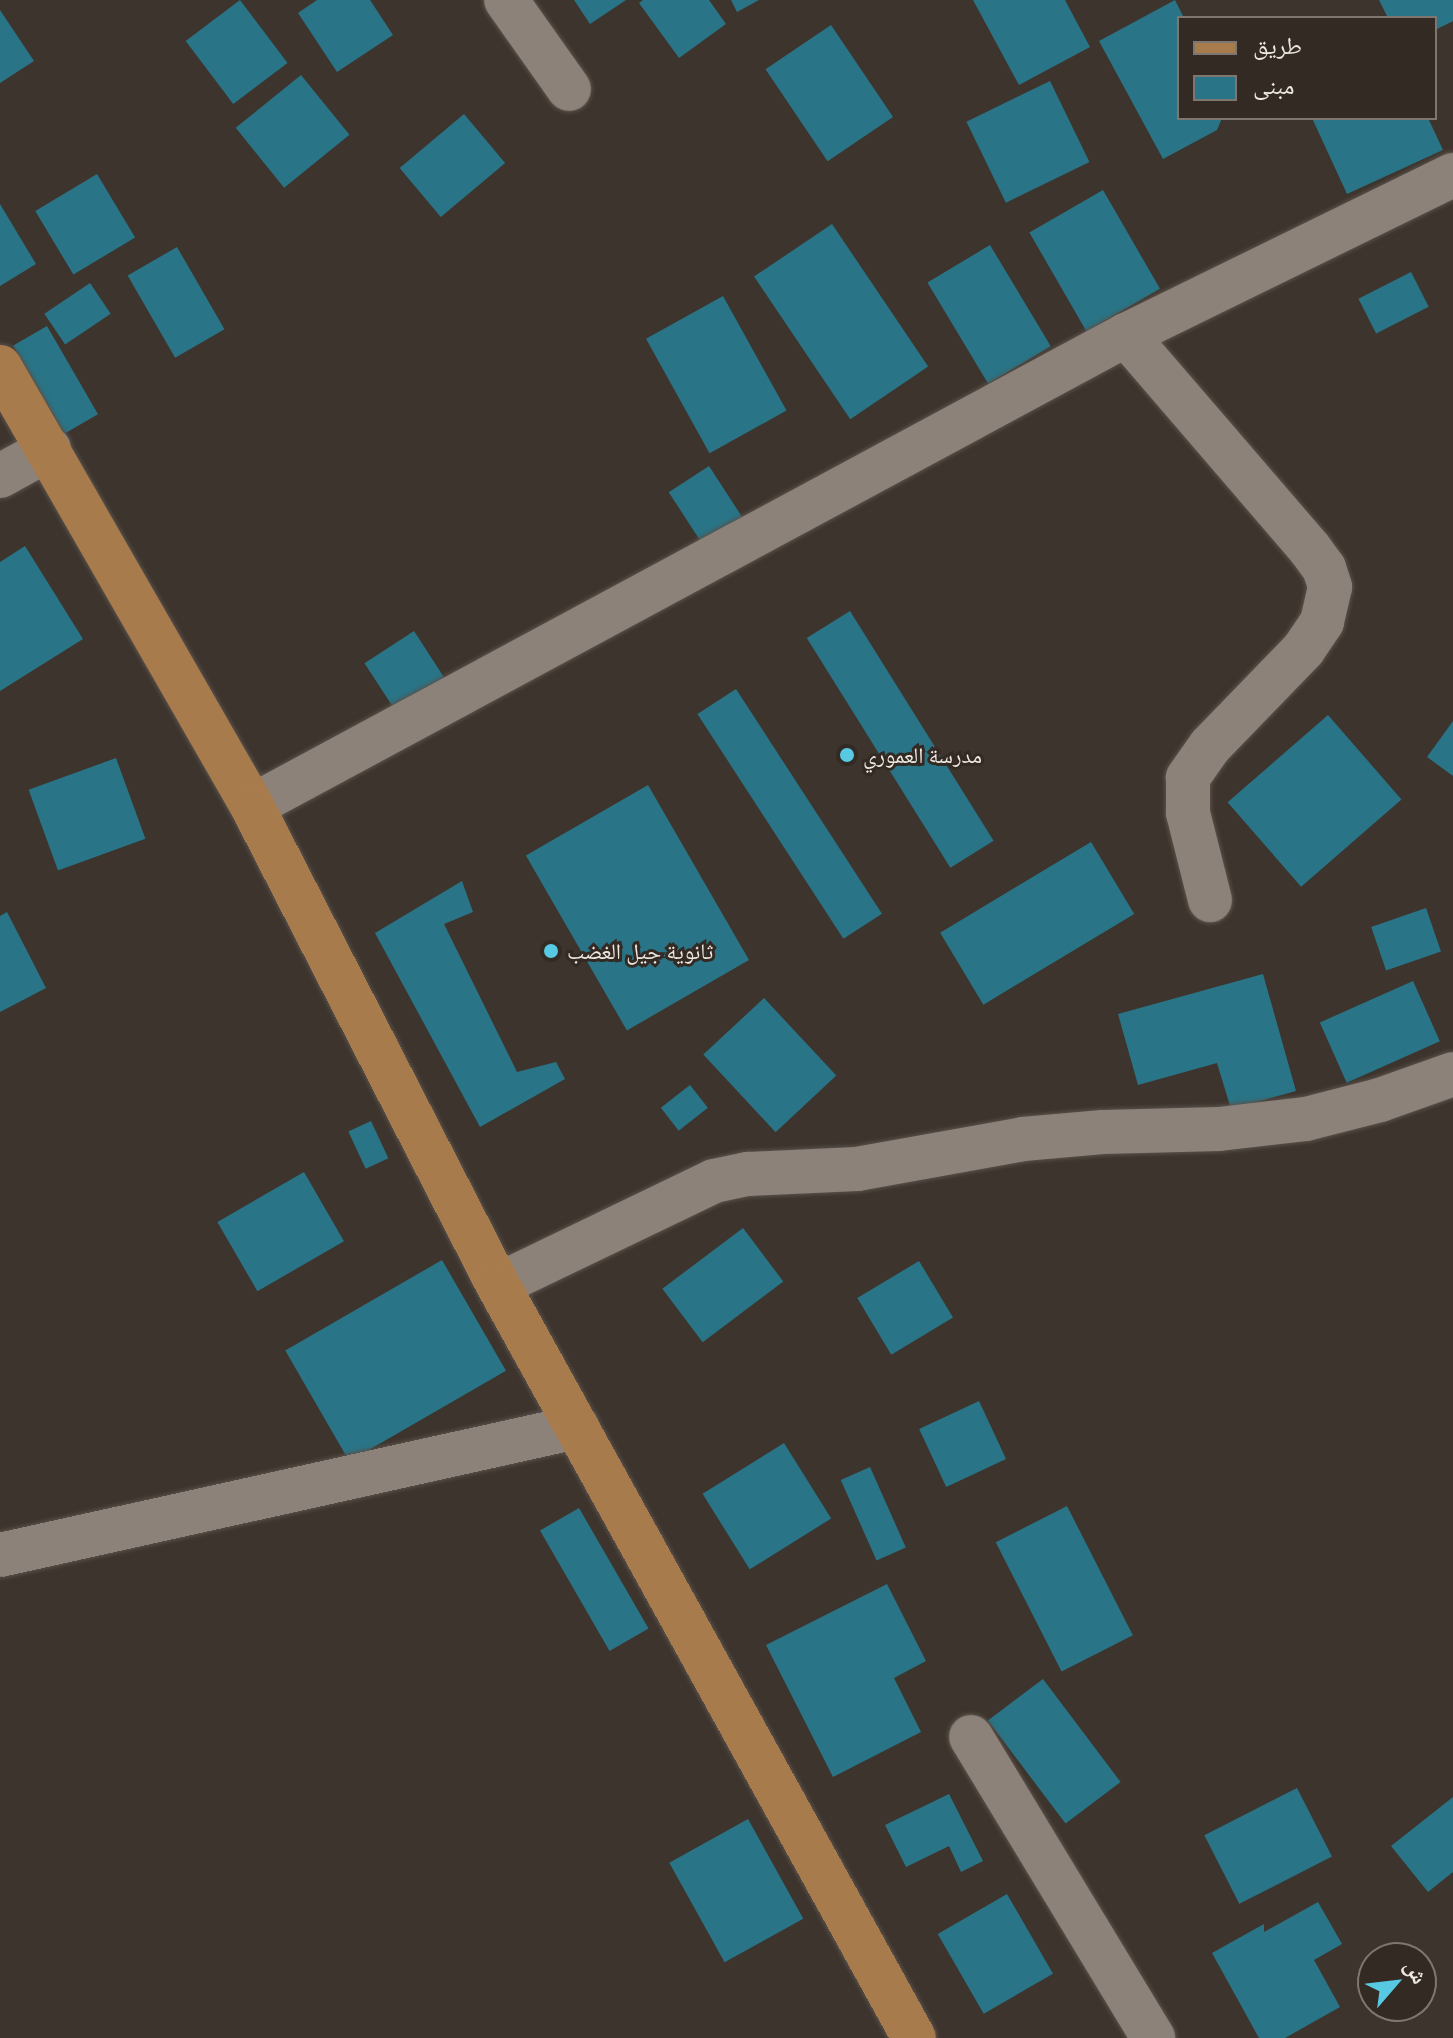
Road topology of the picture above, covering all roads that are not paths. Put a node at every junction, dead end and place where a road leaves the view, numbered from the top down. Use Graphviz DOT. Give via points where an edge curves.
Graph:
graph roads {
  1 [pos="506,0"];
  2 [pos="569,89"];
  3 [pos="1453,175"];
  4 [pos="1126,335"];
  5 [pos="0,367"];
  6 [pos="49,449"];
  7 [pos="0,476"];
  8 [pos="252,806"];
  9 [pos="1210,900"];
  10 [pos="1453,1074"];
  11 [pos="498,1285"];
  12 [pos="577,1427"];
  13 [pos="0,1555"];
  14 [pos="971,1737"];
  15 [pos="914,2038"];
  16 [pos="1153,2038"];
  1 -- 2 [label="street"];
  3 -- 4 [label="street"];
  4 -- 8 [label="street"];
  4 -- 9 [label="street" via="1310,549 1330,587 1322,622 1304,649 1210,746 1188,778 1188,813"];
  5 -- 6 [label="main road"];
  6 -- 7 [label="street"];
  6 -- 8 [label="main road"];
  8 -- 11 [label="main road"];
  10 -- 11 [label="street" via="1306,1119 1023,1139 857,1169 748,1174 681,1195"];
  11 -- 12 [label="main road"];
  12 -- 13 [label="street"];
  12 -- 15 [label="main road"];
  14 -- 16 [label="street"];
}
